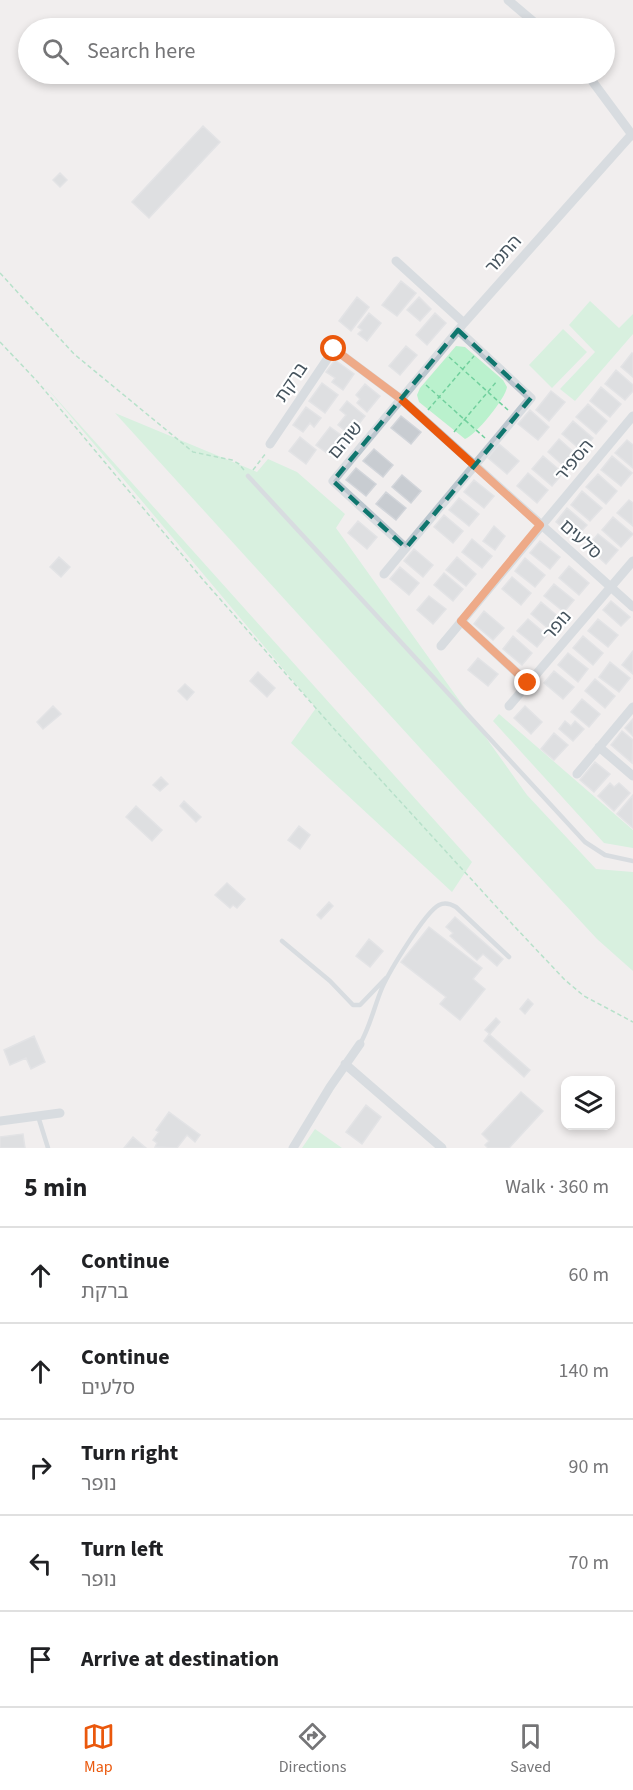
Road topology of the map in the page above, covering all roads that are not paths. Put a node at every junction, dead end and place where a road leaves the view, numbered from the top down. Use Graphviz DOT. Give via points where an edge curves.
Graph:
graph roads {
  1 [pos="509,0"];
  2 [pos="530,18"];
  3 [pos="594,84"];
  4 [pos="632,135"];
  5 [pos="396,261"];
  6 [pos="461,326"];
  7 [pos="401,399"];
  8 [pos="633,416"];
  9 [pos="270,444"];
  10 [pos="475,465"];
  11 [pos="248,476"];
  12 [pos="540,525"];
  13 [pos="406,548"];
  14 [pos="633,561"];
  15 [pos="384,574"];
  16 [pos="610,588"];
  17 [pos="633,607"];
  18 [pos="461,621"];
  19 [pos="441,646"];
  20 [pos="528,683"];
  21 [pos="509,706"];
  22 [pos="633,707"];
  23 [pos="599,747"];
  24 [pos="577,774"];
  25 [pos="633,776"];
  26 [pos="633,861"];
  27 [pos="282,941"];
  28 [pos="508,957"];
  29 [pos="390,974"];
  30 [pos="360,1044"];
  31 [pos="345,1065"];
  32 [pos="60,1113"];
  33 [pos="38,1116"];
  34 [pos="0,1122"];
  35 [pos="48,1148"];
  36 [pos="293,1148"];
  37 [pos="442,1148"];
  1 -- 2 [label="street"];
  3 -- 4 [label="street"];
  4 -- 6 [label="street, התמר"];
  5 -- 6 [label="street"];
  6 -- 7 [label="street, התמר"];
  6 -- 10 [label="street" via="479,351 531,398"];
  7 -- 9 [label="street, ברקת" via="334,349"];
  7 -- 10 [label="street, סלעים"];
  7 -- 13 [label="street, שוהם" via="333,481"];
  8 -- 12 [label="street, הספיר"];
  10 -- 12 [label="street, סלעים"];
  10 -- 13 [label="street"];
  11 -- 26 [label="lane" via="585,842 605,855"];
  12 -- 16 [label="street, סלעים"];
  12 -- 18 [label="street"];
  13 -- 15 [label="street"];
  14 -- 16 [label="street"];
  16 -- 17 [label="street, סלעים"];
  16 -- 20 [label="street, נופר"];
  18 -- 19 [label="street"];
  18 -- 20 [label="street"];
  20 -- 21 [label="street, נופר"];
  22 -- 23 [label="street"];
  23 -- 24 [label="street"];
  23 -- 25 [label="street"];
  27 -- 29 [label="lane" via="353,1005 360,1005"];
  28 -- 29 [label="lane" via="456,908 449,903 440,904 425,918"];
  29 -- 30 [label="lane"];
  30 -- 31 [label="street"];
  31 -- 36 [label="street"];
  31 -- 37 [label="street"];
  32 -- 33 [label="street"];
  33 -- 34 [label="street"];
  33 -- 35 [label="lane"];
}
